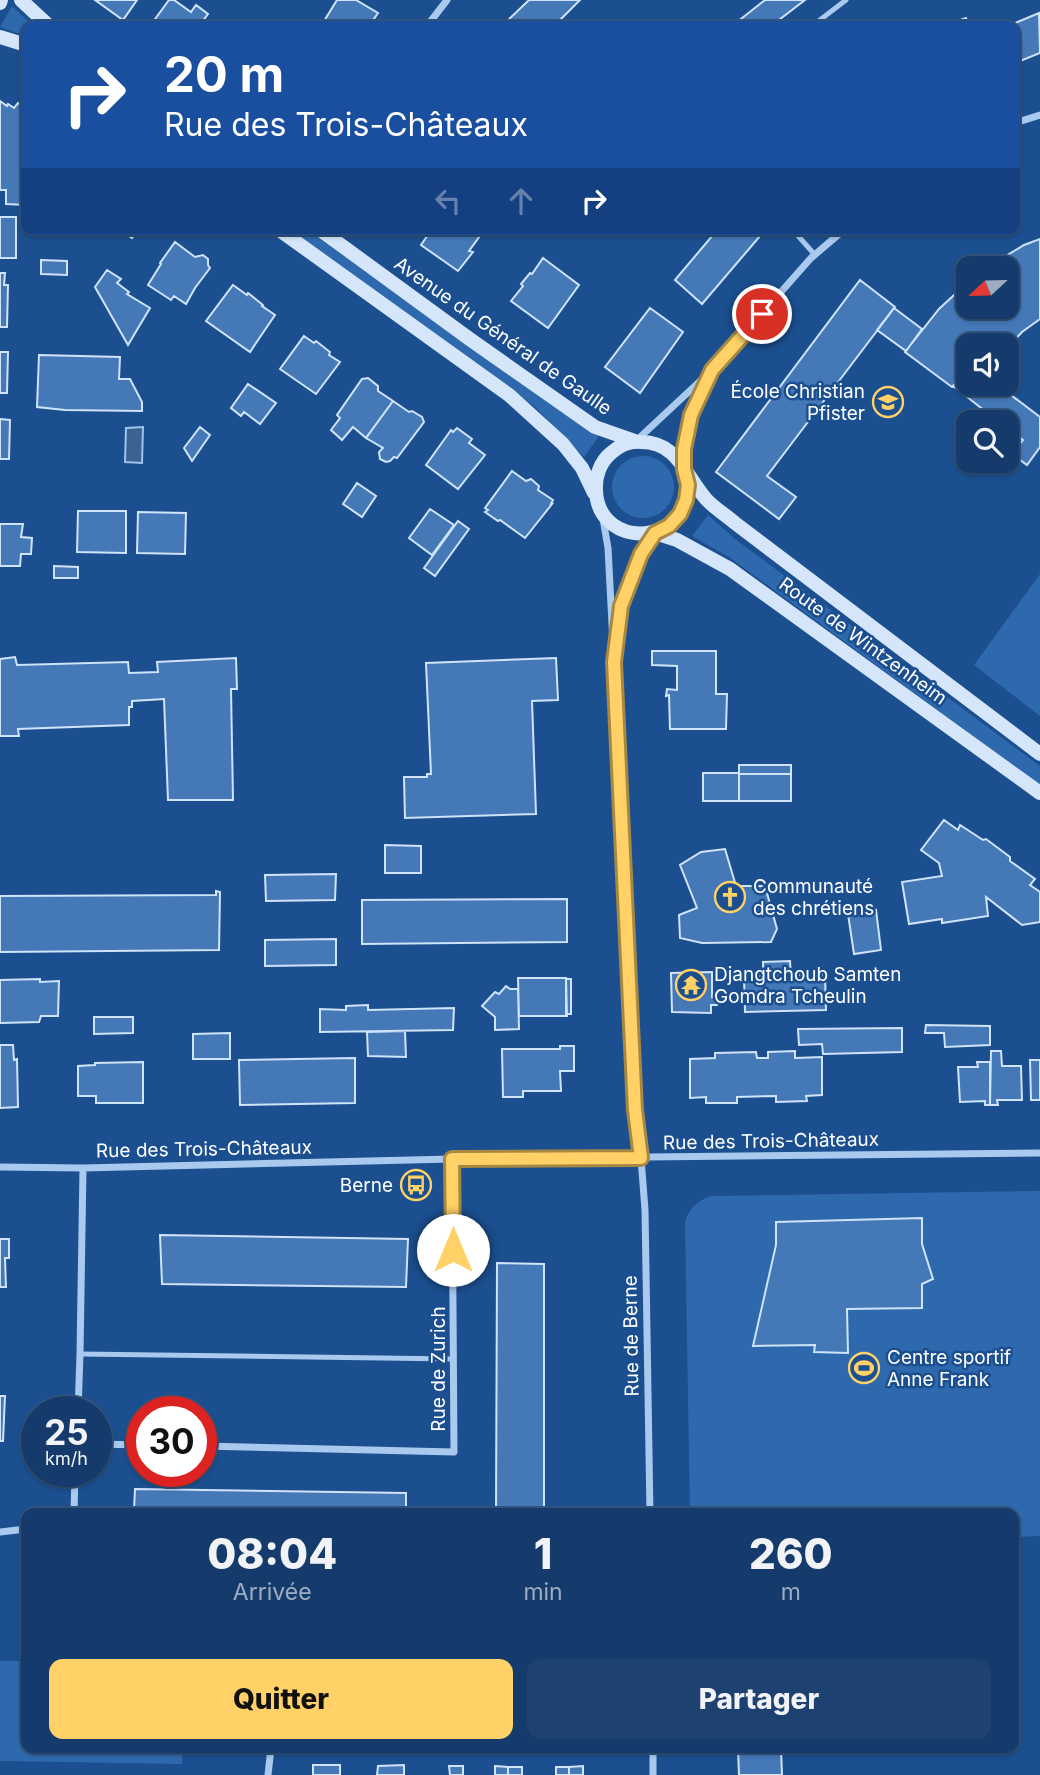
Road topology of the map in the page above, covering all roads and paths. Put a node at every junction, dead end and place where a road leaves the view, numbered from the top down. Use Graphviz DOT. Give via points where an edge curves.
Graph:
graph roads {
  1 [pos="21,0"];
  2 [pos="447,0"];
  3 [pos="846,0"];
  4 [pos="44,21"];
  5 [pos="431,21"];
  6 [pos="819,21"];
  7 [pos="0,37"];
  8 [pos="21,43"];
  9 [pos="1040,115"];
  10 [pos="1020,121"];
  11 [pos="286,235"];
  12 [pos="327,235"];
  13 [pos="798,235"];
  14 [pos="838,235"];
  15 [pos="816,255"];
  16 [pos="712,370"];
  17 [pos="635,442"];
  18 [pos="684,469"];
  19 [pos="596,497"];
  20 [pos="602,512"];
  21 [pos="655,533"];
  22 [pos="614,662"];
  23 [pos="1040,754"];
  24 [pos="1040,793"];
  25 [pos="1040,1153"];
  26 [pos="641,1158"];
  27 [pos="452,1159"];
  28 [pos="0,1167"];
  29 [pos="83,1168"];
  30 [pos="80,1354"];
  31 [pos="454,1359"];
  32 [pos="79,1396"];
  33 [pos="217,1446"];
  34 [pos="75,1487"];
  35 [pos="75,1508"];
  36 [pos="650,1508"];
  37 [pos="21,1530"];
  38 [pos="0,1532"];
  39 [pos="270,1753"];
  40 [pos="653,1753"];
  41 [pos="268,1775"];
  42 [pos="653,1775"];
  1 -- 4 [label="main road"];
  2 -- 5 [label="street"];
  3 -- 6 [label="lane"];
  7 -- 8 [label="main road"];
  9 -- 10 [label="street"];
  11 -- 19 [label="main road" via="509,395 563,444"];
  12 -- 17 [label="main road, Avenue du Général de Gaulle" via="595,427"];
  13 -- 15 [label="lane"];
  14 -- 15 [label="street"];
  15 -- 16 [label="street"];
  16 -- 17 [label="street"];
  16 -- 18 [label="street" via="691,415"];
  17 -- 18 [label="main road, Route de Wintzenheim" via="664,447"];
  17 -- 19 [label="main road" via="608,455 597,475"];
  18 -- 21 [label="main road" via="688,485 680,514"];
  18 -- 23 [label="main road, Route de Wintzenheim" via="707,500 735,523"];
  19 -- 20 [label="main road"];
  20 -- 21 [label="main road, Route de Wintzenheim" via="625,531"];
  20 -- 22 [label="street"];
  21 -- 22 [label="street" via="641,554 621,606"];
  21 -- 24 [label="main road, Route de Wintzenheim" via="730,569"];
  22 -- 26 [label="street, Rue de Berne"];
  25 -- 26 [label="street, Rue des Trois-Châteaux"];
  26 -- 27 [label="street, Rue des Trois-Châteaux"];
  26 -- 36 [label="street, Rue de Berne"];
  27 -- 29 [label="street, Rue des Trois-Châteaux"];
  27 -- 31 [label="street, Rue de Zurich"];
  28 -- 29 [label="street, Rue des Trois-Châteaux"];
  29 -- 30 [label="street, Rue des Trois-Châteaux"];
  30 -- 31 [label="lane"];
  30 -- 32 [label="street, Rue des Trois-Châteaux"];
  31 -- 33 [label="street, Rue de Zurich" via="454,1452"];
  34 -- 35 [label="street"];
  37 -- 38 [label="street"];
  39 -- 41 [label="street"];
  40 -- 42 [label="street"];
}
